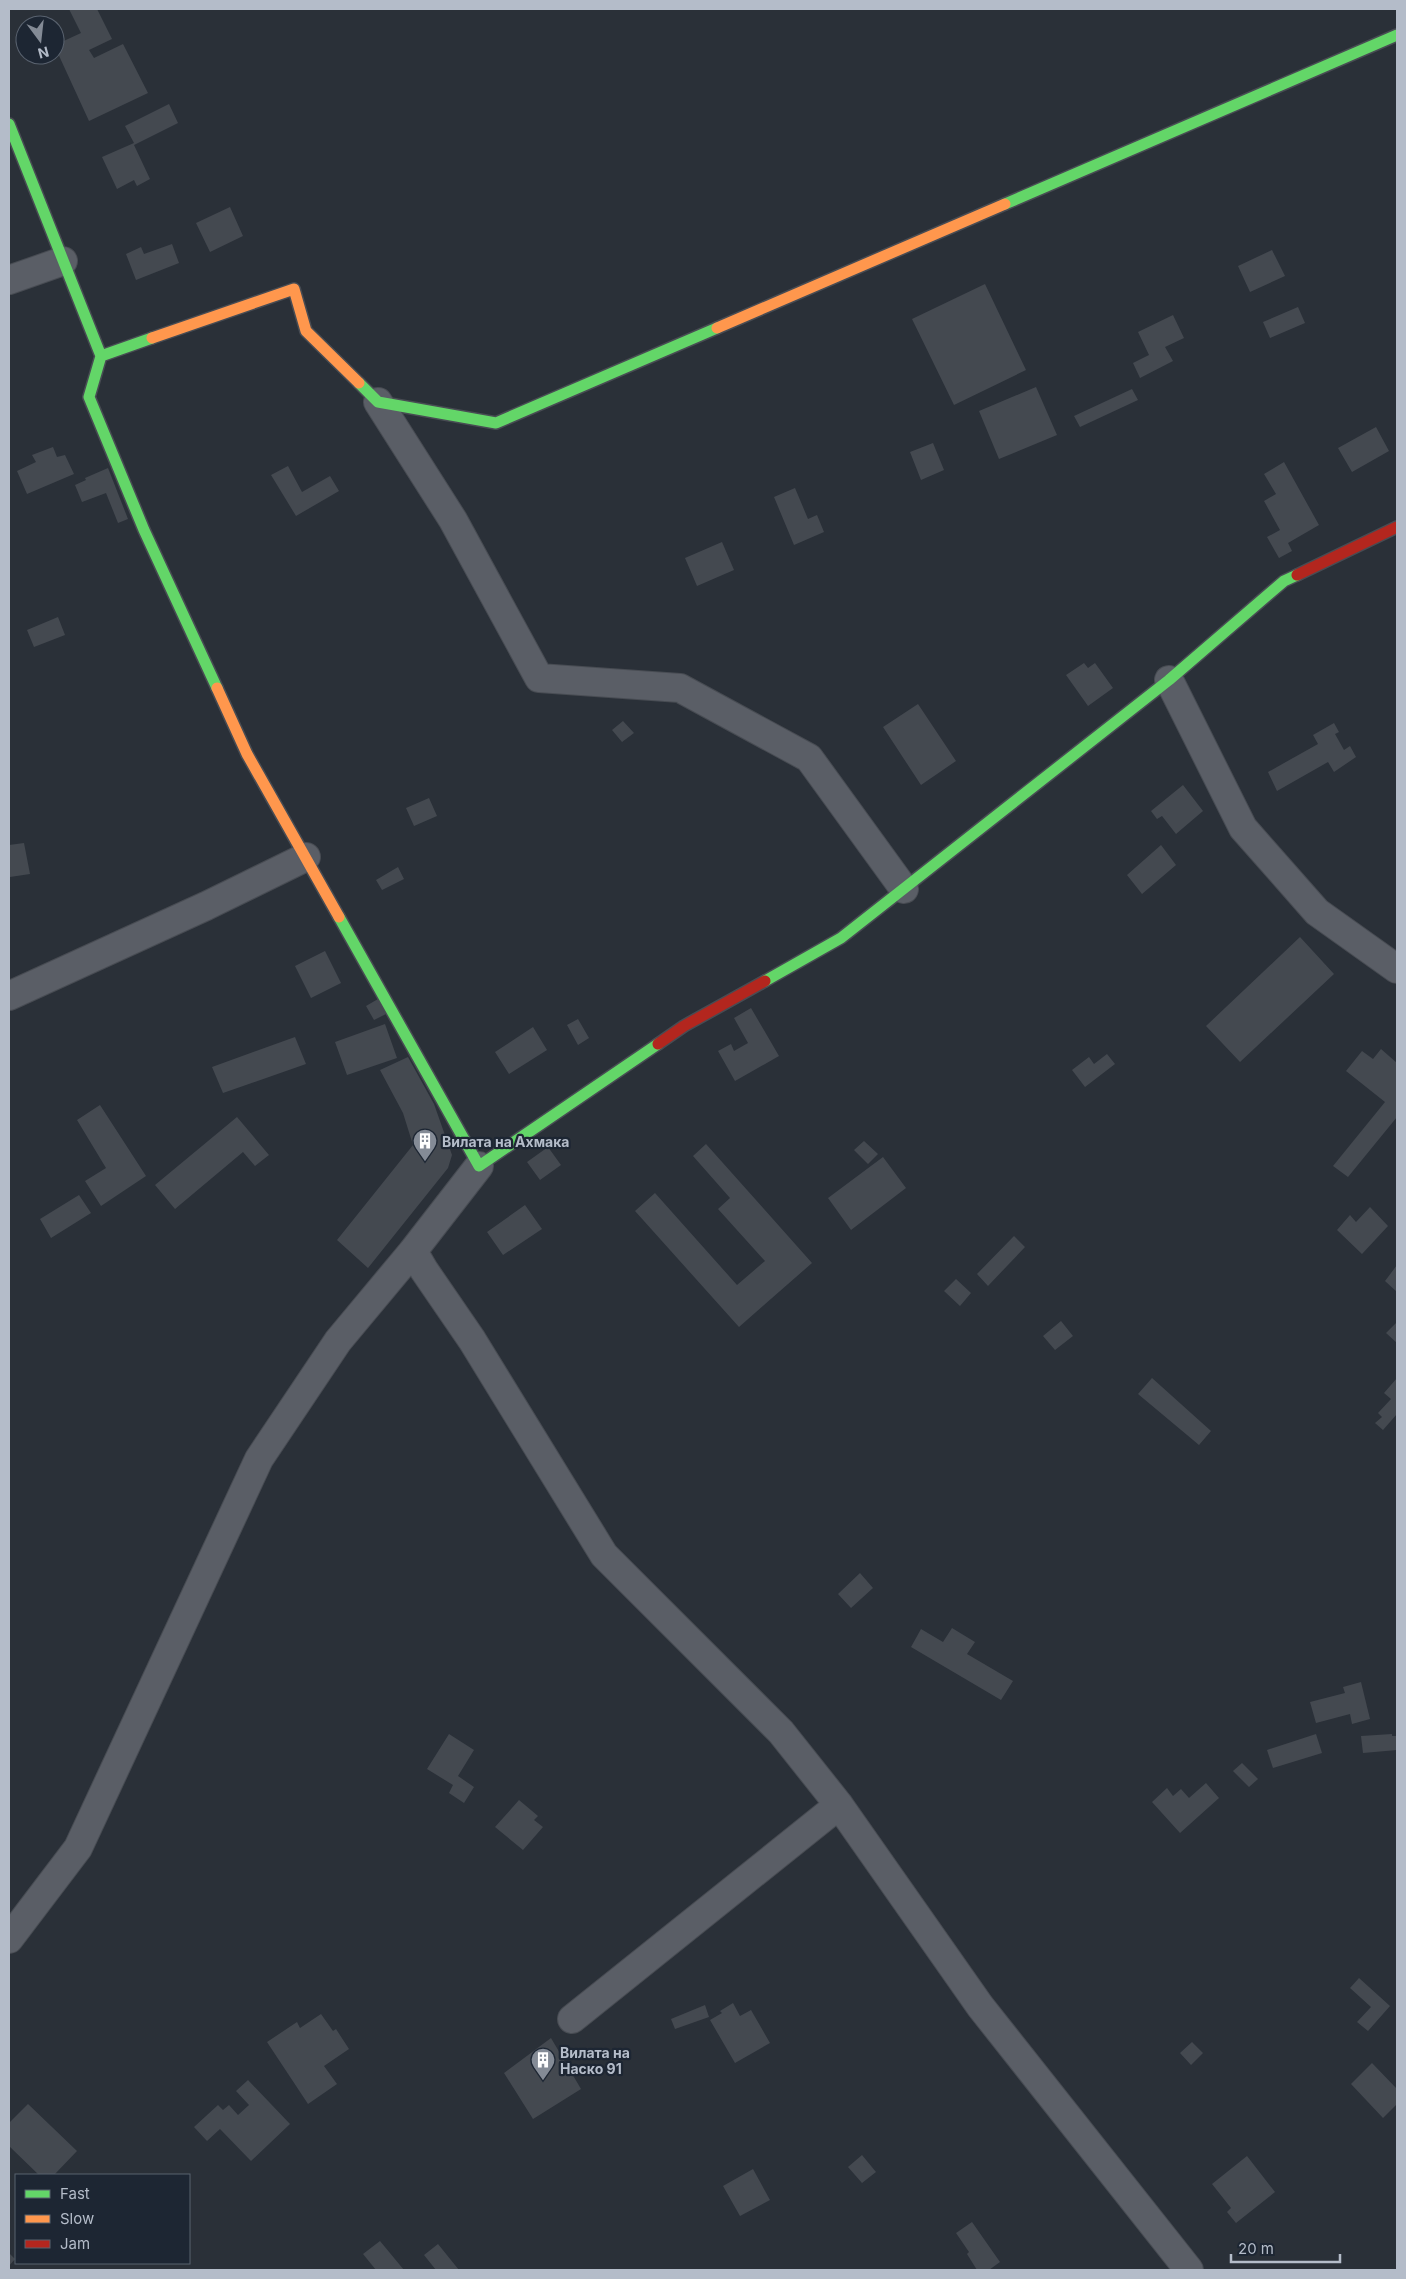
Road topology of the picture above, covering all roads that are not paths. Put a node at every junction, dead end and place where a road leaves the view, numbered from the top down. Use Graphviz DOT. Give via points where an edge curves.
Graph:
graph roads {
  1 [pos="1397,35"];
  2 [pos="9,124"];
  3 [pos="63,262"];
  4 [pos="9,280"];
  5 [pos="101,356"];
  6 [pos="378,402"];
  7 [pos="1397,527"];
  8 [pos="1169,680"];
  9 [pos="306,857"];
  10 [pos="904,889"];
  11 [pos="1397,970"];
  12 [pos="9,996"];
  13 [pos="479,1166"];
  14 [pos="413,1251"];
  15 [pos="839,1805"];
  16 [pos="9,1938"];
  17 [pos="572,2020"];
  18 [pos="1189,2270"];
  1 -- 6 [label="street" via="496,423"];
  2 -- 3 [label="street"];
  3 -- 4 [label="street"];
  3 -- 5 [label="street"];
  5 -- 6 [label="street" via="294,290 306,331"];
  5 -- 9 [label="street" via="89,397 92,406 144,530 247,754"];
  6 -- 10 [label="street" via="454,520 539,678 680,688 810,758"];
  7 -- 8 [label="street" via="1284,581"];
  8 -- 10 [label="street"];
  8 -- 11 [label="street" via="1243,828 1317,912"];
  9 -- 12 [label="street"];
  9 -- 13 [label="street"];
  10 -- 13 [label="street" via="841,938 684,1026"];
  13 -- 14 [label="street"];
  14 -- 15 [label="street" via="472,1340 604,1555 781,1732"];
  14 -- 16 [label="street" via="338,1341 258,1459 78,1848"];
  15 -- 17 [label="street"];
  15 -- 18 [label="street" via="980,2006"];
}
